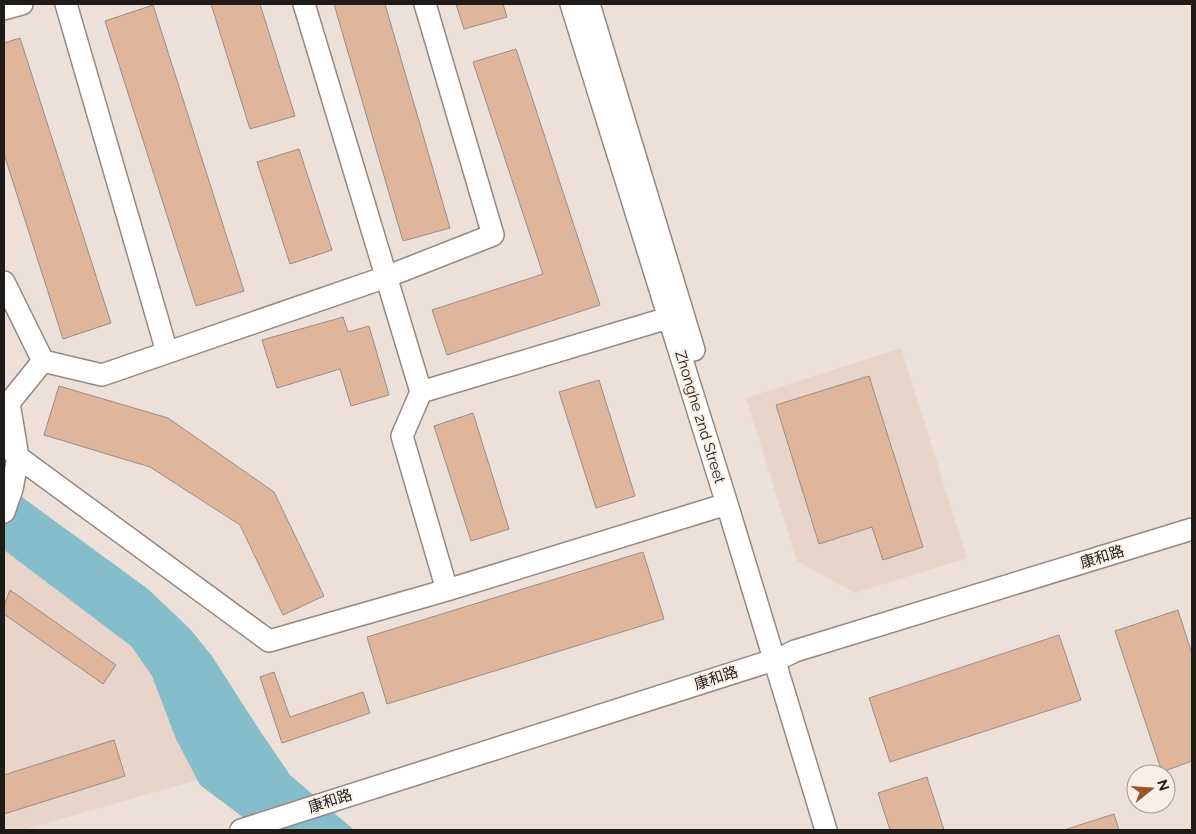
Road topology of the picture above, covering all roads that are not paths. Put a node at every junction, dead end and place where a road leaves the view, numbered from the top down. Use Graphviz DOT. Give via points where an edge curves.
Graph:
graph roads {
  1 [pos="22,4"];
  2 [pos="66,4"];
  3 [pos="304,4"];
  4 [pos="425,4"];
  5 [pos="572,4"];
  6 [pos="588,4"];
  7 [pos="4,9"];
  8 [pos="386,277"];
  9 [pos="4,282"];
  10 [pos="668,318"];
  11 [pos="167,352"];
  12 [pos="43,361"];
  13 [pos="421,392"];
  14 [pos="11,450"];
  15 [pos="727,504"];
  16 [pos="4,512"];
  17 [pos="1192,529"];
  18 [pos="446,590"];
  19 [pos="781,657"];
  20 [pos="241,830"];
  21 [pos="826,830"];
  22 [pos="842,830"];
  1 -- 7 [label="street"];
  2 -- 11 [label="street"];
  3 -- 8 [label="street"];
  4 -- 8 [label="street" via="493,235"];
  5 -- 10 [label="street, Zhonghe 2nd Street"];
  6 -- 19 [label="street, Zhonghe 2nd Street"];
  8 -- 11 [label="street"];
  8 -- 13 [label="street"];
  9 -- 12 [label="street"];
  10 -- 13 [label="street"];
  10 -- 15 [label="street, Zhonghe 2nd Street"];
  11 -- 12 [label="street" via="102,375"];
  12 -- 14 [label="street" via="9,403"];
  13 -- 18 [label="street" via="402,436"];
  14 -- 16 [label="street" via="12,489"];
  14 -- 18 [label="street" via="269,641"];
  15 -- 18 [label="street"];
  15 -- 19 [label="street, Zhonghe 2nd Street"];
  17 -- 19 [label="street, 康和路"];
  19 -- 20 [label="street, 康和路"];
  19 -- 21 [label="street, Zhonghe 2nd Street"];
  19 -- 22 [label="street, Zhonghe 2nd Street"];
}
